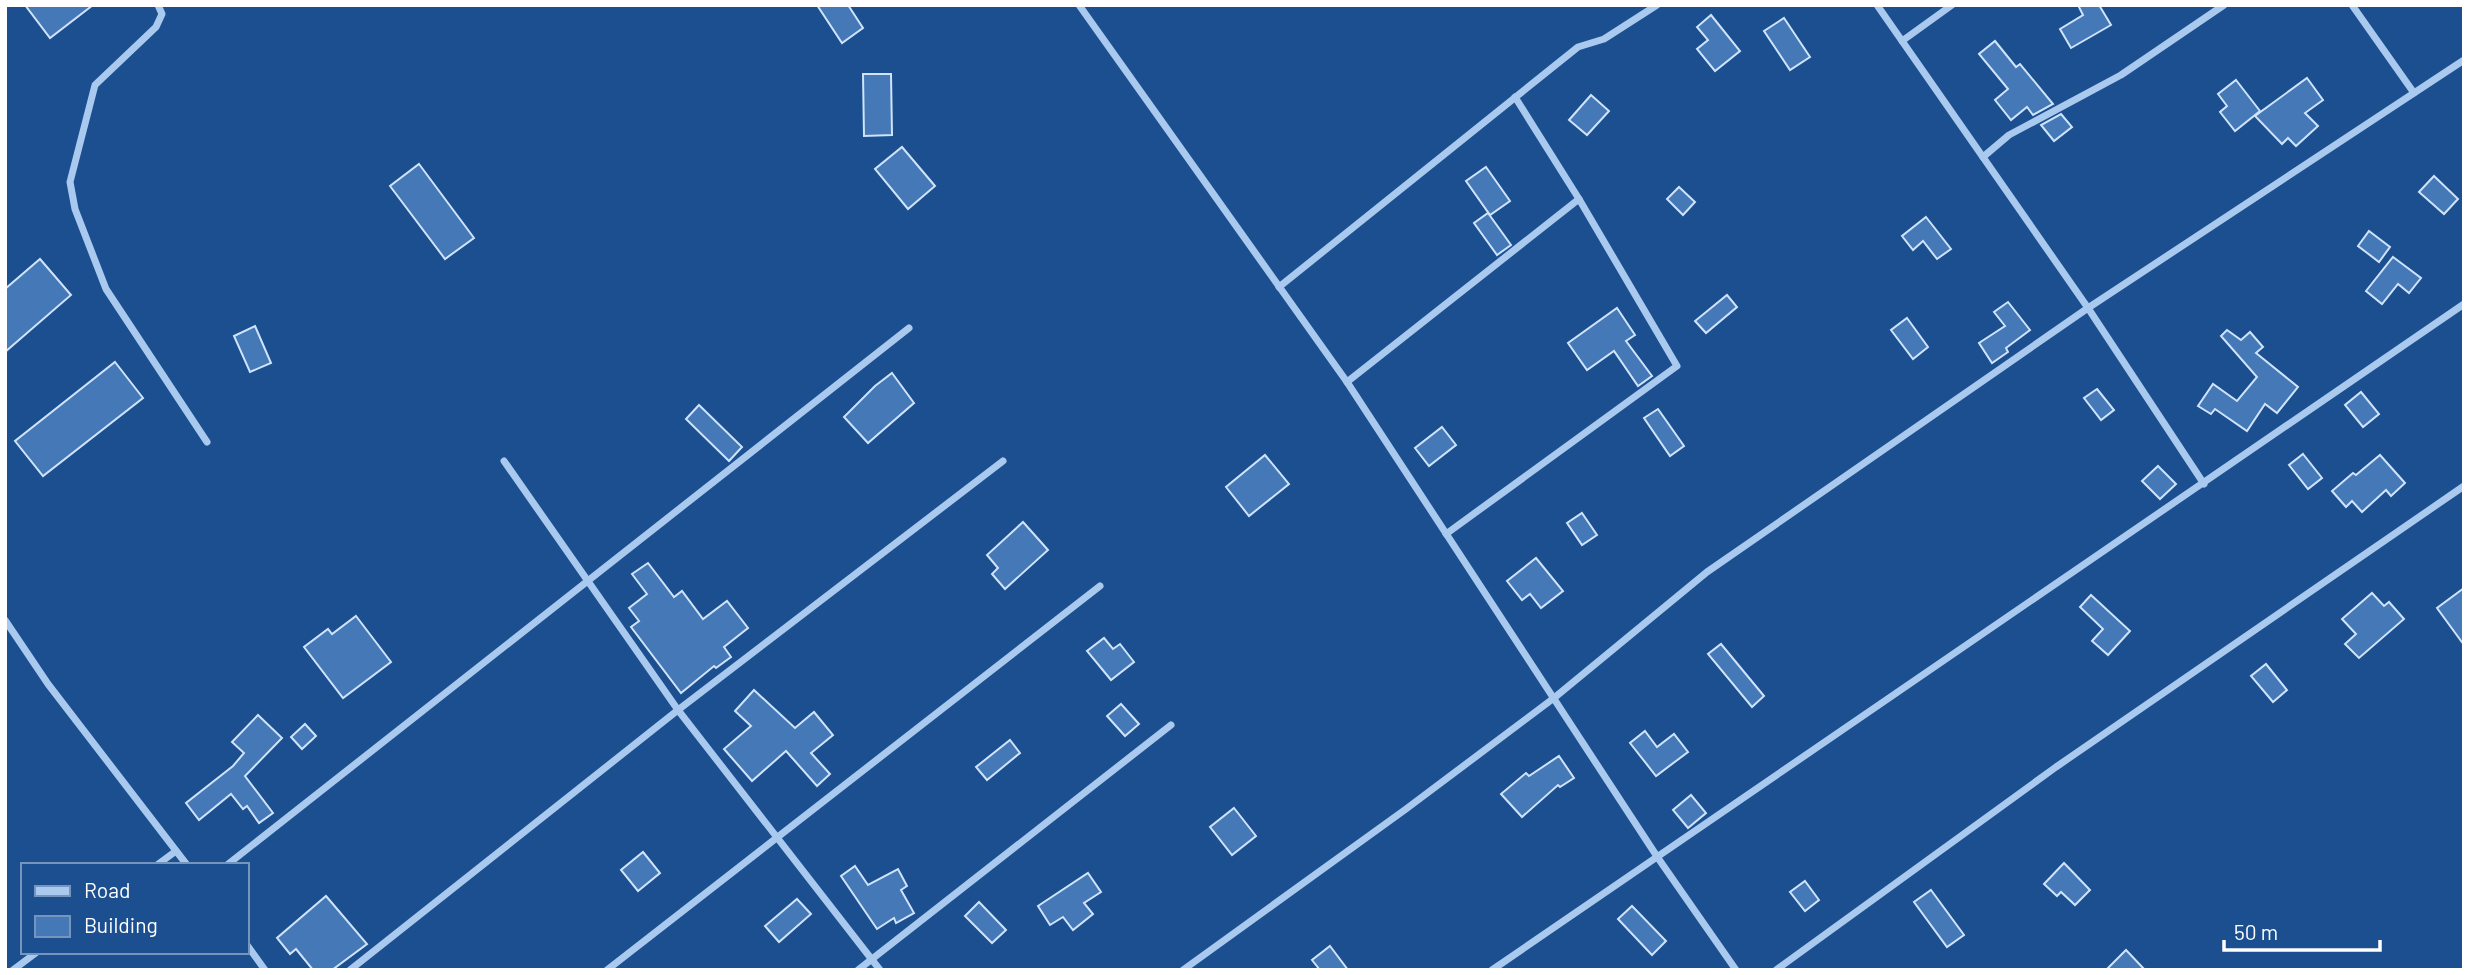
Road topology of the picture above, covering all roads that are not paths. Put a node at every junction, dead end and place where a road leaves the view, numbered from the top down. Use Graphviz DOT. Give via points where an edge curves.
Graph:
graph roads {
  1 [pos="158,5"];
  2 [pos="1079,5"];
  3 [pos="1657,5"];
  4 [pos="1877,5"];
  5 [pos="1952,5"];
  6 [pos="2224,5"];
  7 [pos="2352,5"];
  8 [pos="1902,41"];
  9 [pos="2464,60"];
  10 [pos="2414,93"];
  11 [pos="1515,97"];
  12 [pos="1983,157"];
  13 [pos="1579,199"];
  14 [pos="1279,287"];
  15 [pos="2464,304"];
  16 [pos="2088,308"];
  17 [pos="909,328"];
  18 [pos="1347,382"];
  19 [pos="207,442"];
  20 [pos="504,461"];
  21 [pos="1003,461"];
  22 [pos="2204,484"];
  23 [pos="2464,486"];
  24 [pos="1446,534"];
  25 [pos="589,581"];
  26 [pos="1100,586"];
  27 [pos="5,620"];
  28 [pos="1554,698"];
  29 [pos="678,710"];
  30 [pos="1171,725"];
  31 [pos="775,838"];
  32 [pos="176,851"];
  33 [pos="1658,858"];
  34 [pos="160,863"];
  35 [pos="185,863"];
  36 [pos="230,863"];
  37 [pos="248,946"];
  38 [pos="34,954"];
  39 [pos="872,959"];
  40 [pos="13,970"];
  41 [pos="265,970"];
  42 [pos="350,970"];
  43 [pos="607,970"];
  44 [pos="858,970"];
  45 [pos="880,970"];
  46 [pos="1183,970"];
  47 [pos="1492,970"];
  48 [pos="1735,970"];
  49 [pos="1776,970"];
  1 -- 19 [label="street" via="162,14 156,27 95,85 70,182 75,209 106,289"];
  2 -- 14 [label="street"];
  3 -- 11 [label="street" via="1604,39 1578,47"];
  4 -- 8 [label="street"];
  5 -- 8 [label="street"];
  6 -- 12 [label="street" via="2121,75 2009,135"];
  7 -- 10 [label="street"];
  8 -- 12 [label="street"];
  9 -- 10 [label="street"];
  10 -- 16 [label="street"];
  11 -- 13 [label="street"];
  11 -- 14 [label="street"];
  12 -- 16 [label="street"];
  13 -- 18 [label="street"];
  13 -- 24 [label="street" via="1677,366"];
  14 -- 18 [label="street"];
  15 -- 22 [label="street"];
  16 -- 22 [label="street"];
  16 -- 28 [label="street" via="1707,572"];
  17 -- 25 [label="street"];
  18 -- 24 [label="street"];
  20 -- 25 [label="street"];
  21 -- 29 [label="street"];
  22 -- 33 [label="street"];
  23 -- 49 [label="street" via="2056,767"];
  24 -- 28 [label="street"];
  25 -- 29 [label="street"];
  25 -- 36 [label="street"];
  26 -- 31 [label="street"];
  27 -- 32 [label="street" via="48,684"];
  28 -- 33 [label="street"];
  28 -- 46 [label="street"];
  29 -- 31 [label="street"];
  29 -- 42 [label="street"];
  30 -- 39 [label="street"];
  31 -- 39 [label="street"];
  31 -- 43 [label="street"];
  32 -- 34 [label="street"];
  32 -- 35 [label="street"];
  33 -- 47 [label="street"];
  33 -- 48 [label="street"];
  37 -- 41 [label="street"];
  38 -- 40 [label="street"];
  39 -- 44 [label="street"];
  39 -- 45 [label="street"];
}
